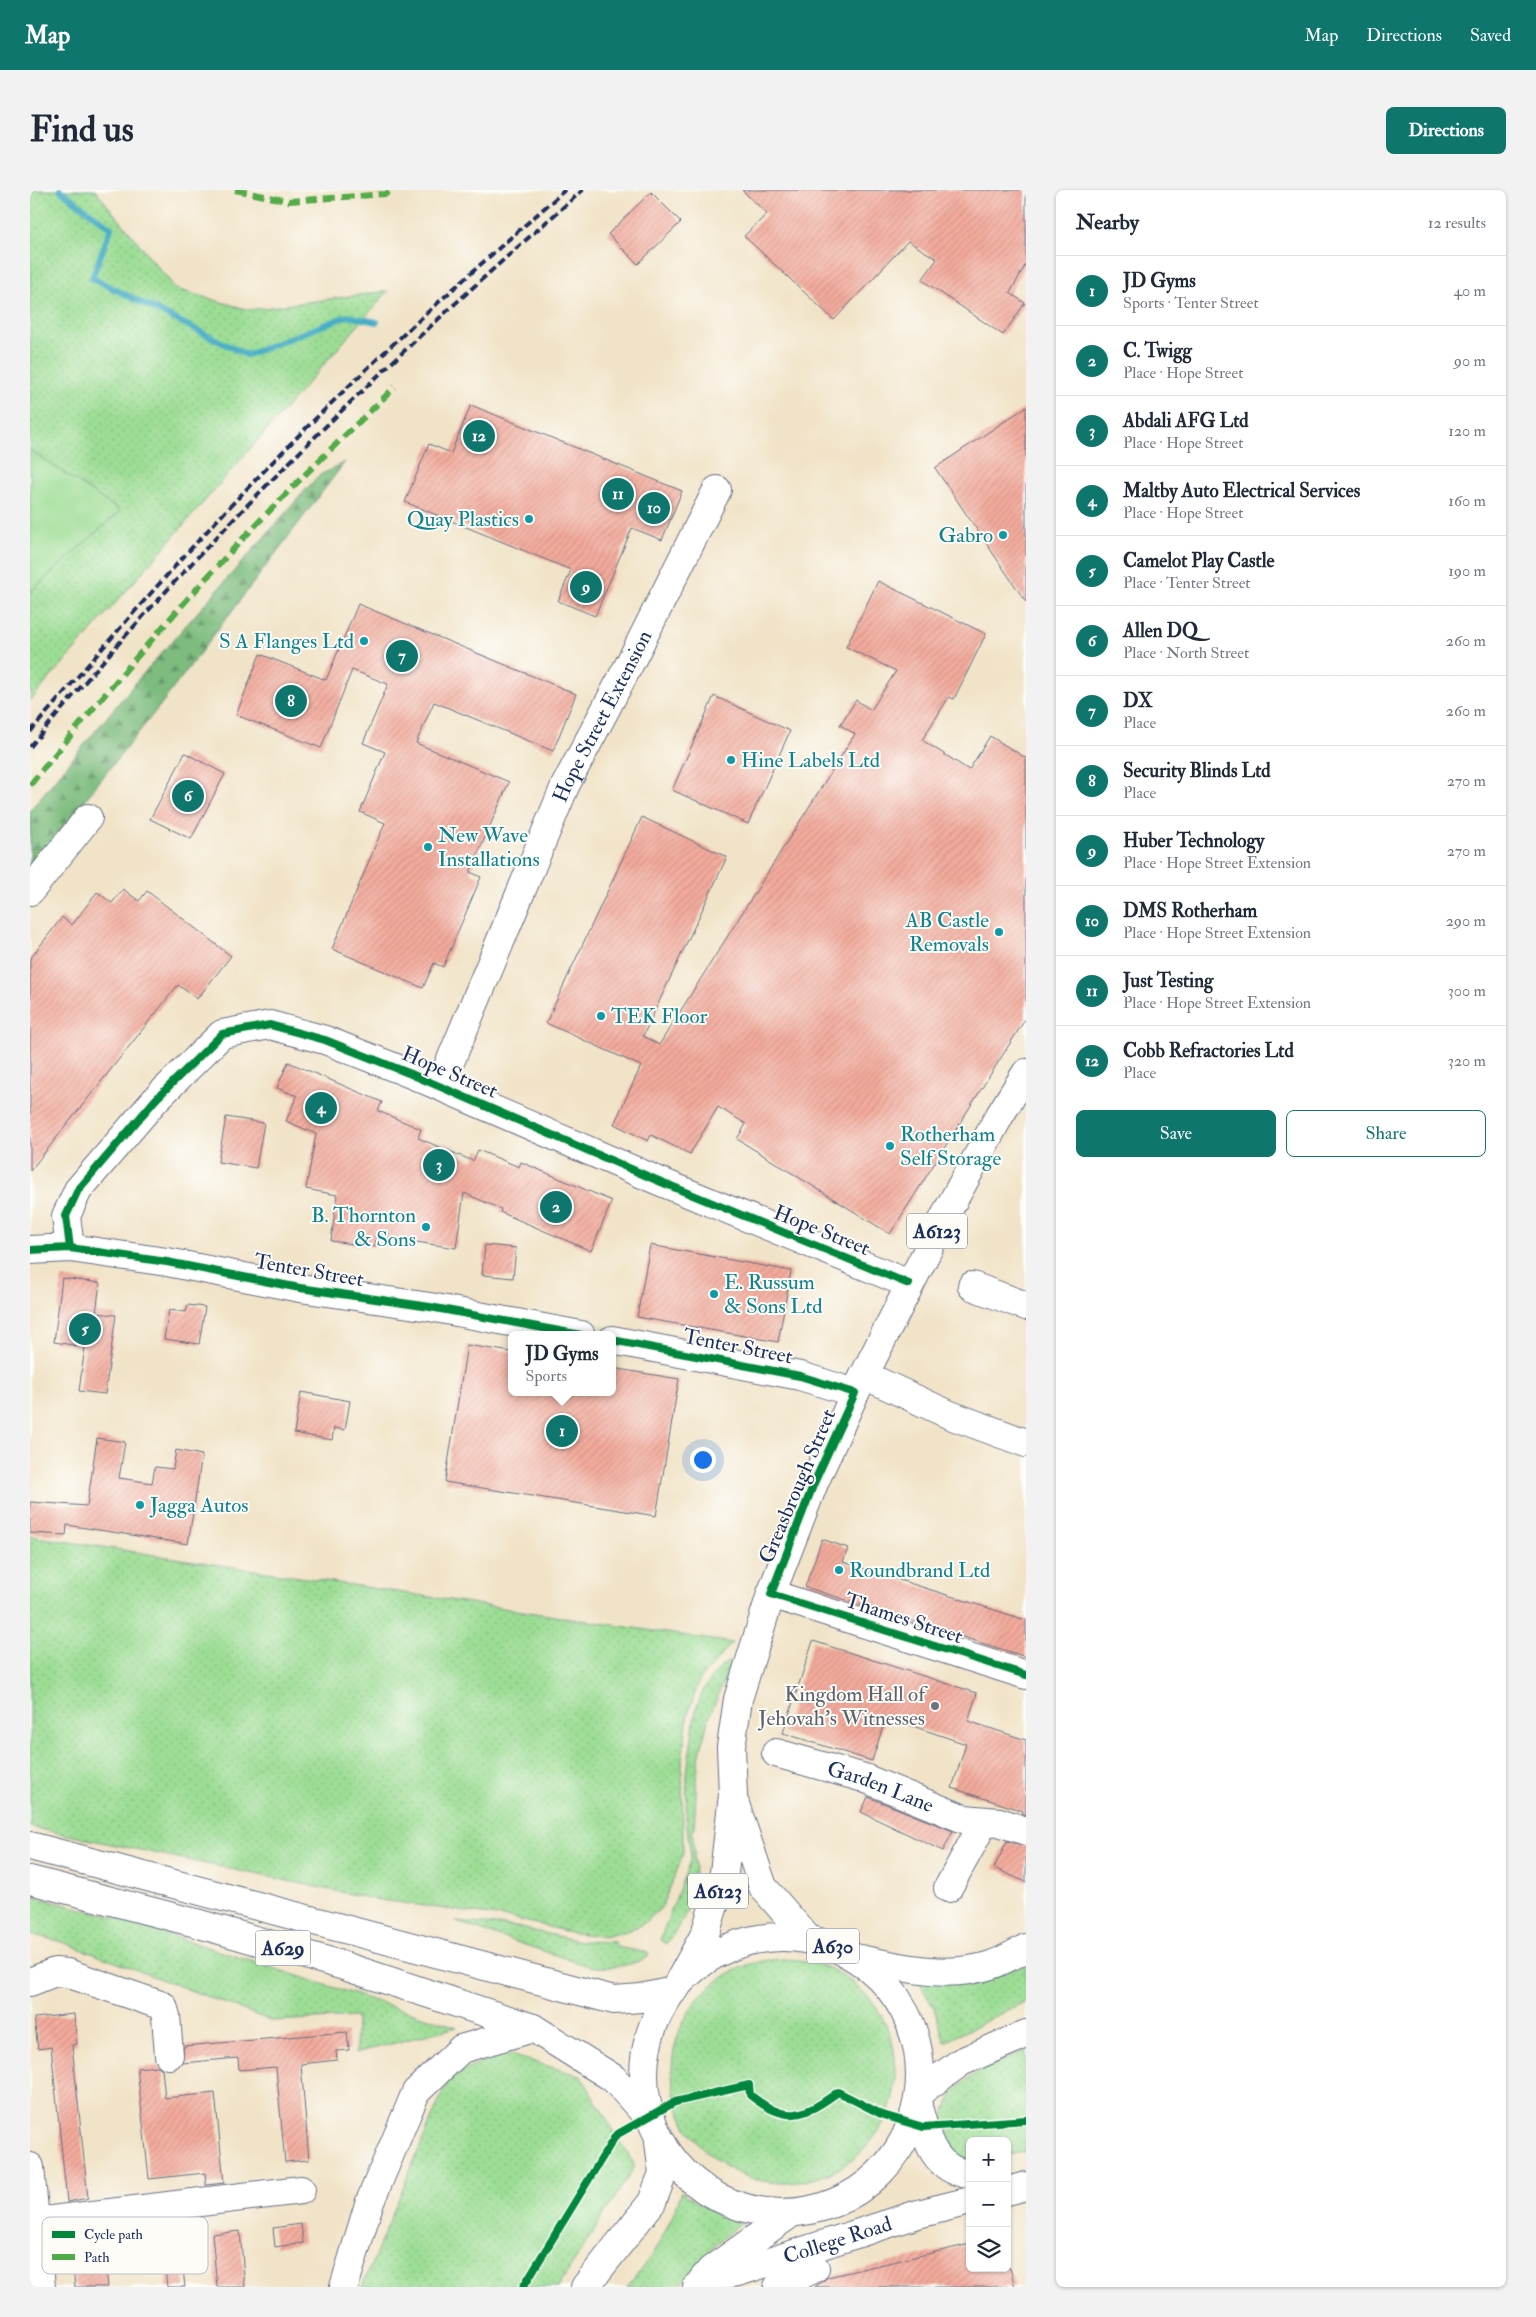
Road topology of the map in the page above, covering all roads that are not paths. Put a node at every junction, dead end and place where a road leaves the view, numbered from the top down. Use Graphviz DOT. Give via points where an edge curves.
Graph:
graph roads {
  1 [pos="717,490"];
  2 [pos="88,818"];
  3 [pos="30,891"];
  4 [pos="1026,1073"];
  5 [pos="440,1086"];
  6 [pos="70,1248"];
  7 [pos="30,1250"];
  8 [pos="909,1284"];
  9 [pos="972,1286"];
  10 [pos="1026,1306"];
  11 [pos="559,1331"];
  12 [pos="616,1341"];
  13 [pos="859,1384"];
  14 [pos="1026,1443"];
  15 [pos="771,1594"];
  16 [pos="1026,1676"];
  17 [pos="776,1753"];
  18 [pos="733,1795"];
  19 [pos="984,1822"];
  20 [pos="1026,1831"];
  21 [pos="30,1846"];
  22 [pos="30,1880"];
  23 [pos="948,1888"];
  24 [pos="808,1939"];
  25 [pos="1026,1948"];
  26 [pos="859,1959"];
  27 [pos="30,1982"];
  28 [pos="675,1986"];
  29 [pos="533,2028"];
  30 [pos="1026,2034"];
  31 [pos="169,2055"];
  32 [pos="919,2099"];
  33 [pos="655,2130"];
  34 [pos="30,2167"];
  35 [pos="1026,2168"];
  36 [pos="1011,2170"];
  37 [pos="966,2174"];
  38 [pos="1026,2186"];
  39 [pos="301,2190"];
  40 [pos="1011,2190"];
  41 [pos="966,2202"];
  42 [pos="790,2214"];
  43 [pos="77,2217"];
  44 [pos="42,2221"];
  45 [pos="35,2222"];
  46 [pos="815,2268"];
  47 [pos="700,2282"];
  48 [pos="42,2287"];
  49 [pos="344,2287"];
  50 [pos="584,2287"];
  51 [pos="778,2287"];
  1 -- 5 [label="street, Hope Street Extension" via="565,786"];
  2 -- 3 [label="street"];
  4 -- 8 [label="street, Greasbrough Street / A6123"];
  5 -- 6 [label="street, Hope Street" via="325,1040 270,1025 222,1034 156,1099 78,1190 66,1216"];
  5 -- 8 [label="street, Hope Street"];
  6 -- 7 [label="street, Tenter Street"];
  6 -- 11 [label="street, Tenter Street"];
  8 -- 13 [label="street, Greasbrough Street / A6123"];
  9 -- 10 [label="street"];
  12 -- 13 [label="street, Tenter Street"];
  13 -- 14 [label="street, Tenter Street"];
  13 -- 15 [label="street, Greasbrough Street / A6123" via="814,1483"];
  15 -- 16 [label="street, Thames Street"];
  15 -- 18 [label="street, Greasbrough Street / A6123" via="738,1699 731,1747"];
  17 -- 19 [label="street, Garden Lane" via="864,1778 964,1819"];
  18 -- 24 [label="street, Greasbrough Street / A6123" via="763,1887"];
  18 -- 28 [label="street, Greasbrough Street / A6123" via="724,1872 705,1934"];
  19 -- 20 [label="street, Garden Lane" via="999,1822"];
  19 -- 23 [label="street"];
  21 -- 28 [label="street, A629" via="614,2000 641,1998"];
  22 -- 29 [label="street, A629" via="305,1955"];
  24 -- 26 [label="street, A630" via="834,1946"];
  24 -- 28 [label="street, A630" via="770,1938 726,1948 701,1962"];
  25 -- 26 [label="street, A630" via="991,1965 955,1972 920,1971"];
  26 -- 32 [label="street, A630" via="888,1984 908,2017 920,2053"];
  27 -- 31 [label="street" via="55,1972 67,1973 162,2006 166,2016"];
  28 -- 33 [label="street, A630" via="651,2030 644,2060 644,2091"];
  29 -- 33 [label="street, A629" via="613,2078"];
  29 -- 49 [label="street" via="461,2049 416,2092 369,2204"];
  30 -- 32 [label="street" via="961,2062"];
  32 -- 37 [label="street" via="929,2146 944,2164 957,2173"];
  32 -- 42 [label="street, A630" via="907,2136 890,2162 868,2184 847,2198 816,2210"];
  33 -- 42 [label="street, A630" via="677,2166 700,2187 728,2203 758,2212"];
  33 -- 50 [label="street, A630" via="663,2173 652,2202"];
  34 -- 45 [label="street"];
  35 -- 36 [label="street"];
  38 -- 40 [label="street"];
  39 -- 43 [label="street"];
  41 -- 47 [label="street, College Road"];
  42 -- 47 [label="street, A630" via="711,2270"];
  44 -- 45 [label="street"];
  45 -- 48 [label="street"];
  46 -- 51 [label="street"];
}
